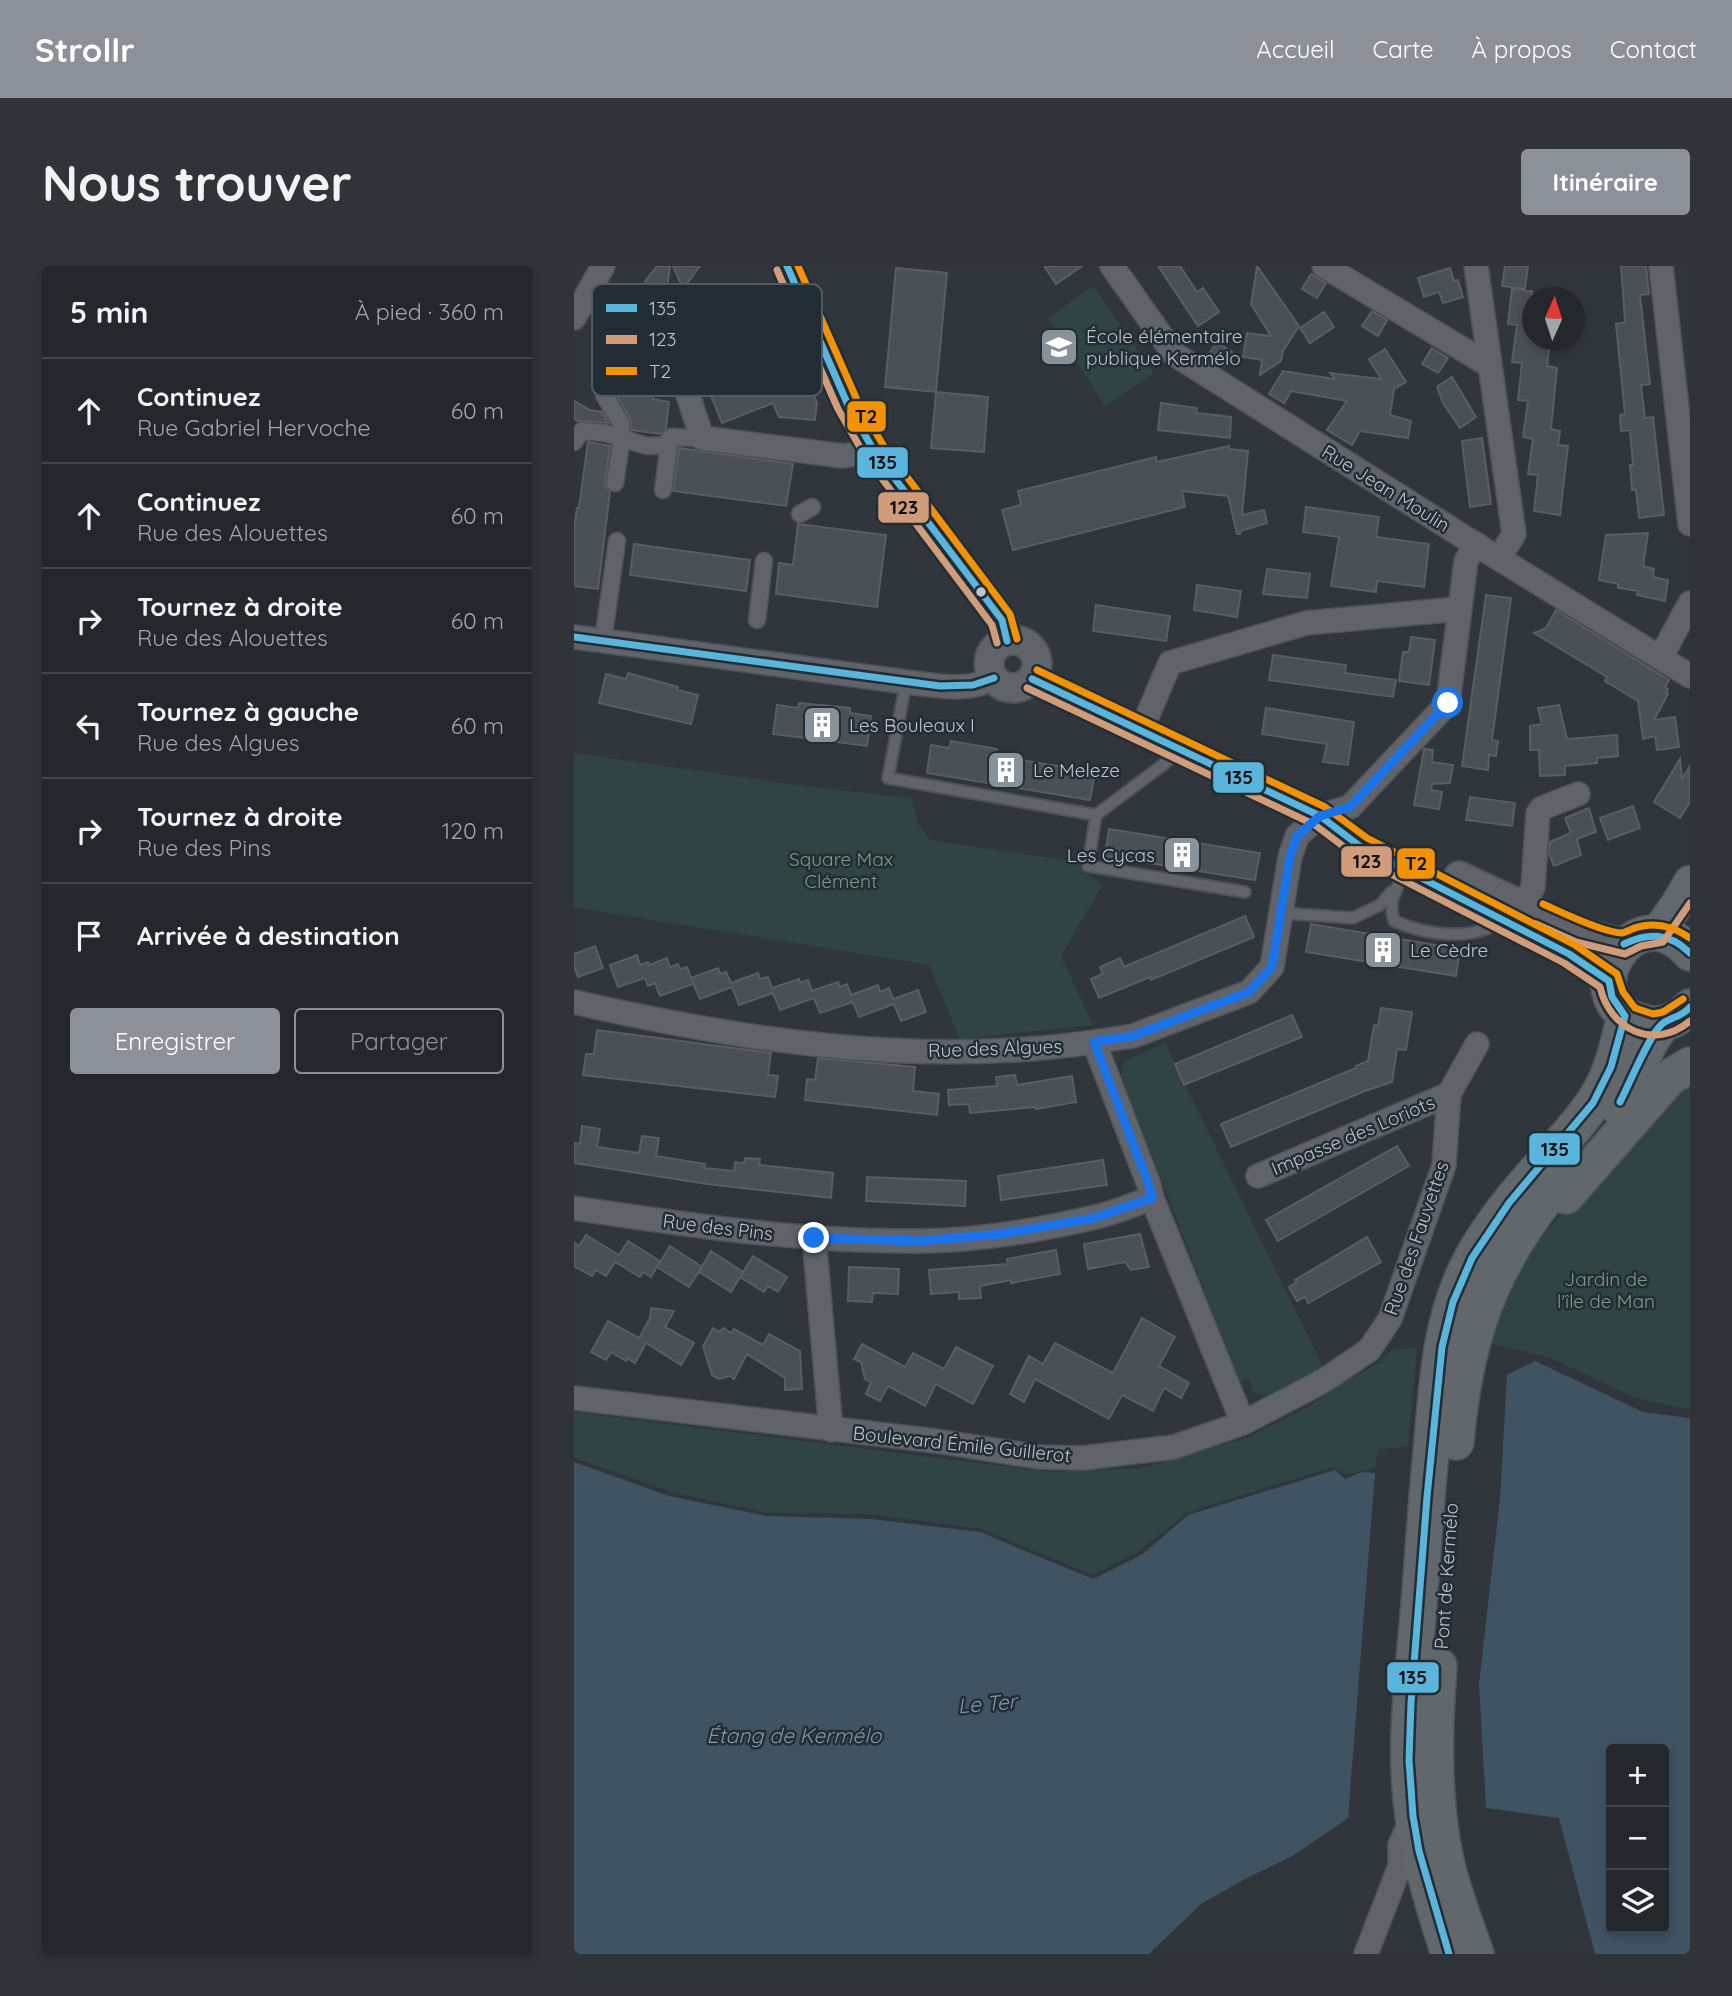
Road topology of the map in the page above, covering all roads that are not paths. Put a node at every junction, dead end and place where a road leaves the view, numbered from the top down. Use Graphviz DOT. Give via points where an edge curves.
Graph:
graph roads {
  1 [pos="603,266"];
  2 [pos="787,266"];
  3 [pos="1112,266"];
  4 [pos="1324,266"];
  5 [pos="1476,266"];
  6 [pos="1661,266"];
  7 [pos="593,284"];
  8 [pos="794,284"];
  9 [pos="592,286"];
  10 [pos="574,318"];
  11 [pos="822,349"];
  12 [pos="1489,365"];
  13 [pos="605,396"];
  14 [pos="688,396"];
  15 [pos="622,437"];
  16 [pos="702,438"];
  17 [pos="574,442"];
  18 [pos="669,445"];
  19 [pos="874,450"];
  20 [pos="615,483"];
  21 [pos="663,490"];
  22 [pos="1690,524"];
  23 [pos="617,541"];
  24 [pos="1476,544"];
  25 [pos="1499,558"];
  26 [pos="764,561"];
  27 [pos="1690,603"];
  28 [pos="1458,610"];
  29 [pos="757,620"];
  30 [pos="574,637"];
  31 [pos="603,640"];
  32 [pos="1007,641"];
  33 [pos="1661,657"];
  34 [pos="1690,676"];
  35 [pos="994,678"];
  36 [pos="1032,679"];
  37 [pos="906,682"];
  38 [pos="1141,732"];
  39 [pos="1182,751"];
  40 [pos="1578,794"];
  41 [pos="1096,815"];
  42 [pos="1325,819"];
  43 [pos="1403,875"];
  44 [pos="1690,882"];
  45 [pos="1245,892"];
  46 [pos="1281,913"];
  47 [pos="1512,914"];
  48 [pos="1640,939"];
  49 [pos="1690,953"];
  50 [pos="1609,981"];
  51 [pos="574,1002"];
  52 [pos="1676,1015"];
  53 [pos="1625,1016"];
  54 [pos="1094,1042"];
  55 [pos="1477,1044"];
  56 [pos="1690,1065"];
  57 [pos="1449,1094"];
  58 [pos="1258,1176"];
  59 [pos="1152,1198"];
  60 [pos="574,1208"];
  61 [pos="814,1238"];
  62 [pos="1501,1265"];
  63 [pos="1369,1350"];
  64 [pos="574,1398"];
  65 [pos="1243,1423"];
  66 [pos="831,1430"];
  67 [pos="1442,1464"];
  68 [pos="1427,1816"];
  69 [pos="1366,1954"];
  70 [pos="1449,1954"];
  71 [pos="1476,1954"];
  1 -- 7 [label="street"];
  2 -- 8 [label="street"];
  3 -- 24 [label="street, Rue Jean Moulin" via="1174,354"];
  4 -- 12 [label="street"];
  5 -- 12 [label="street"];
  6 -- 22 [label="street"];
  9 -- 10 [label="street"];
  11 -- 19 [label="street"];
  12 -- 25 [label="street" via="1514,534"];
  13 -- 15 [label="street" via="621,423"];
  14 -- 16 [label="street"];
  15 -- 17 [label="street" via="582,432"];
  15 -- 18 [label="street" via="648,446"];
  15 -- 20 [label="street"];
  16 -- 18 [label="street" via="670,437"];
  16 -- 19 [label="street" via="843,456"];
  18 -- 21 [label="street"];
  19 -- 32 [label="street" via="1002,620"];
  23 -- 31 [label="street"];
  24 -- 25 [label="street, Rue Jean Moulin"];
  24 -- 28 [label="street" via="1466,561"];
  25 -- 33 [label="street, Rue Jean Moulin"];
  26 -- 29 [label="street"];
  27 -- 33 [label="street"];
  28 -- 38 [label="street" via="1306,623 1170,663"];
  28 -- 42 [label="street" via="1448,703 1350,807"];
  30 -- 31 [label="street"];
  31 -- 37 [label="street"];
  32 -- 35 [label="street" via="990,656"];
  32 -- 36 [label="street" via="1021,641 1033,650 1037,664"];
  33 -- 34 [label="street, Rue Jean Moulin"];
  35 -- 36 [label="street" via="1013,688"];
  35 -- 37 [label="street" via="957,687"];
  36 -- 38 [label="street"];
  37 -- 41 [label="lane" via="888,778"];
  38 -- 39 [label="street"];
  39 -- 41 [label="lane"];
  39 -- 42 [label="street"];
  40 -- 47 [label="street" via="1538,813 1533,887"];
  41 -- 45 [label="lane" via="1088,866"];
  42 -- 43 [label="street"];
  42 -- 46 [label="street, Rue des Algues" via="1297,836"];
  42 -- 47 [label="street" via="1367,831"];
  43 -- 46 [label="lane" via="1380,905 1353,918"];
  43 -- 47 [label="street"];
  43 -- 47 [label="lane" via="1391,911 1394,921 1413,929 1467,934 1488,930"];
  44 -- 48 [label="main road" via="1676,906"];
  46 -- 54 [label="street, Rue des Algues" via="1272,967 1249,992 1133,1036"];
  47 -- 48 [label="street" via="1580,932"];
  47 -- 50 [label="street"];
  48 -- 49 [label="main road" via="1669,936"];
  48 -- 50 [label="main road" via="1614,956"];
  50 -- 53 [label="main road" via="1612,997"];
  51 -- 54 [label="street, Rue des Algues" via="667,1023 902,1051"];
  52 -- 53 [label="main road" via="1655,1025"];
  52 -- 62 [label="main road" via="1648,1044 1603,1129 1542,1201"];
  53 -- 67 [label="main road" via="1614,1063 1598,1095 1516,1193 1472,1258 1456,1291 1437,1381"];
  54 -- 59 [label="street"];
  55 -- 57 [label="street, Rue des Fauvettes"];
  56 -- 62 [label="main road" via="1670,1077"];
  57 -- 58 [label="street, Impasse des Loriots"];
  57 -- 63 [label="street, Rue des Fauvettes" via="1444,1166 1390,1319"];
  59 -- 61 [label="street, Rue des Pins" via="1094,1218 1001,1234 920,1241"];
  59 -- 65 [label="street"];
  60 -- 61 [label="street, Rue des Pins"];
  61 -- 66 [label="street"];
  62 -- 67 [label="main road" via="1472,1338"];
  63 -- 65 [label="street, Boulevard Émile Guillerot" via="1325,1380"];
  64 -- 66 [label="street, Boulevard Émile Guillerot"];
  65 -- 66 [label="street, Boulevard Émile Guillerot" via="1174,1447 1083,1458 1039,1457"];
  67 -- 68 [label="main road, Pont de Kermélo" via="1436,1710"];
  68 -- 69 [label="street" via="1400,1845 1400,1866"];
  68 -- 70 [label="main road" via="1431,1902"];
  68 -- 71 [label="main road"];
}
